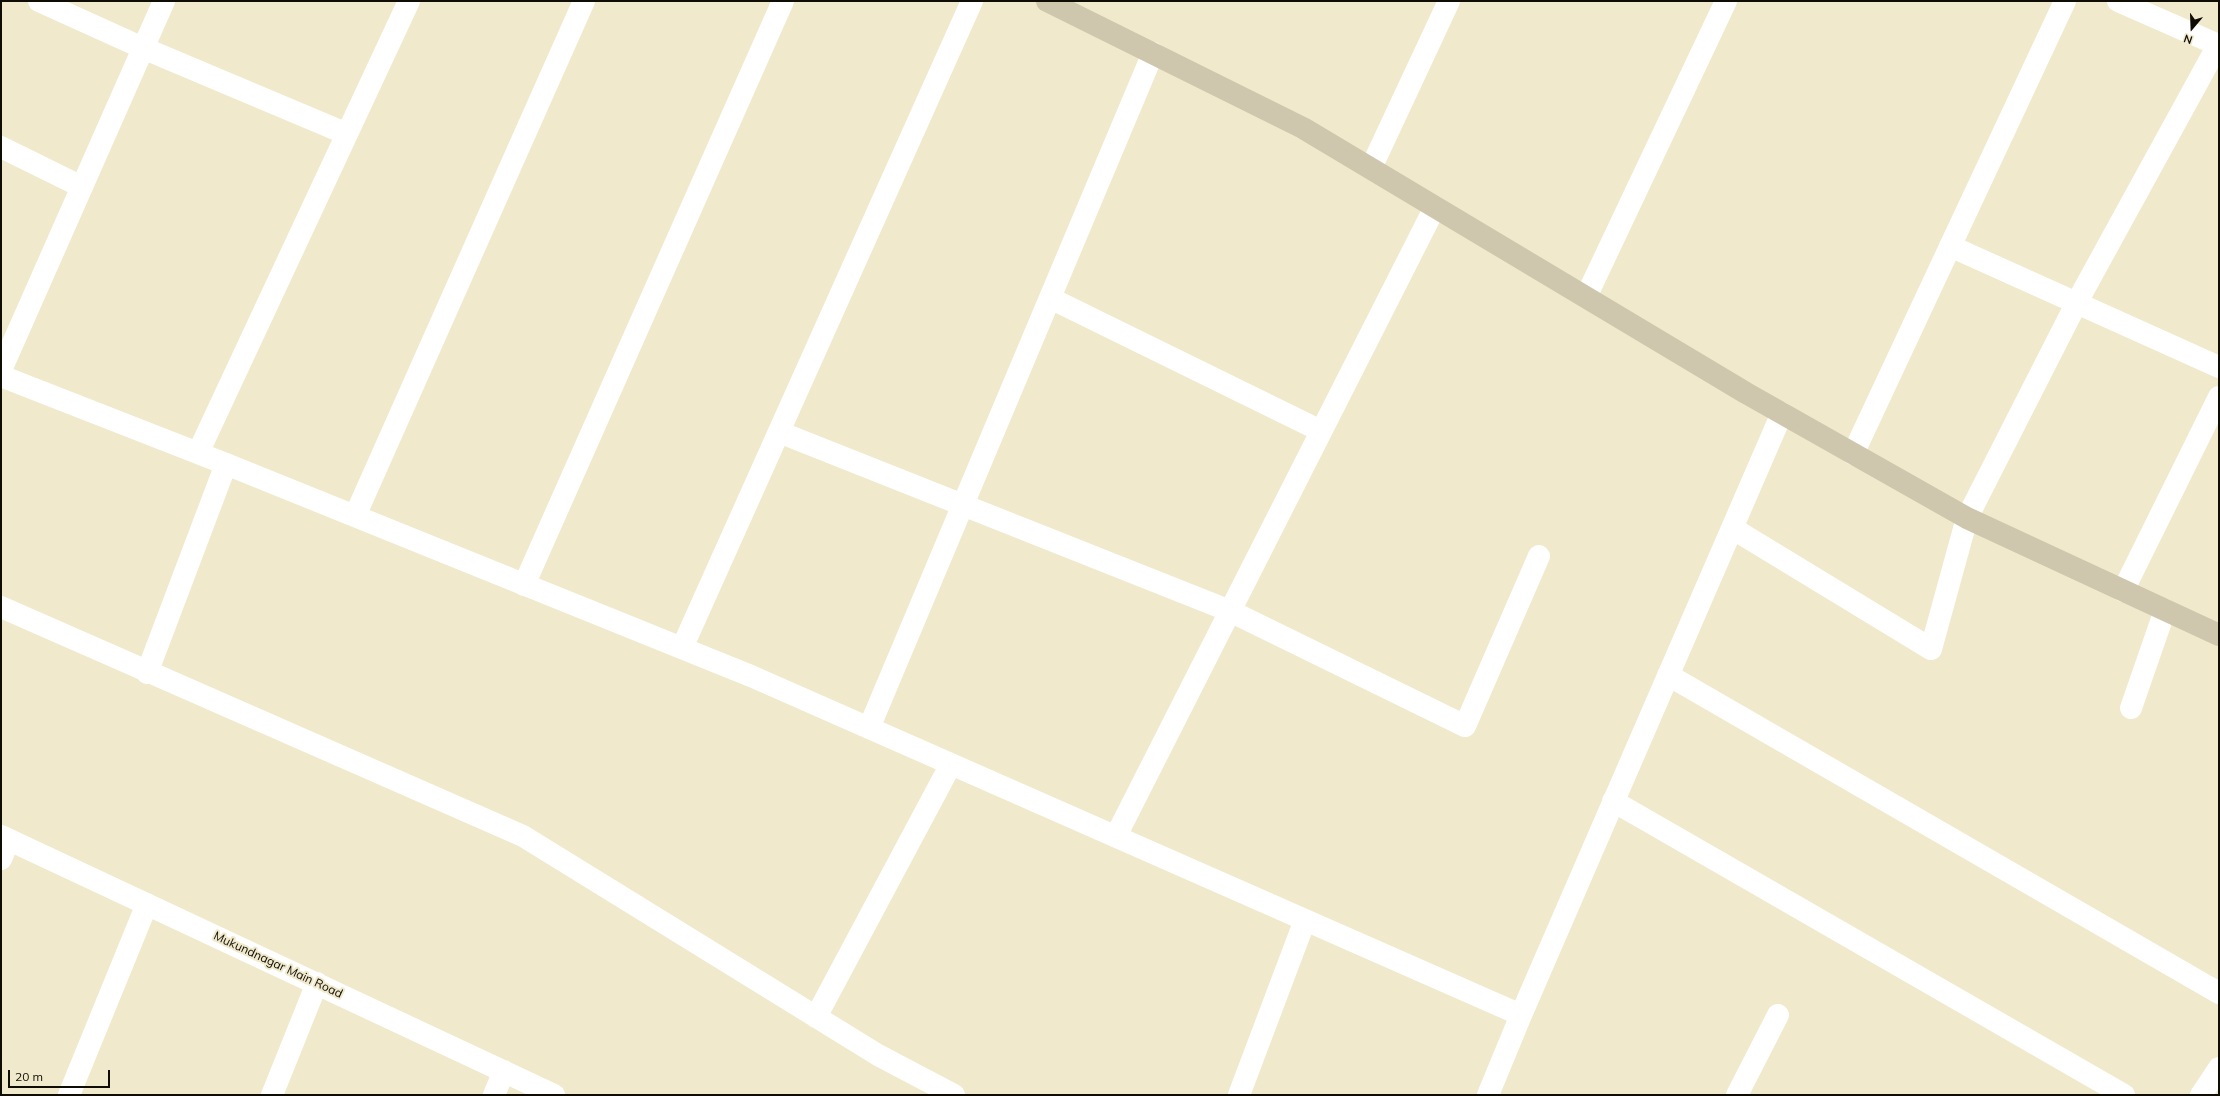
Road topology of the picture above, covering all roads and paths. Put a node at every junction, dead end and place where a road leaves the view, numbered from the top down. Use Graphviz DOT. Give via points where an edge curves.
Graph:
graph roads {
  1 [pos="39,1"];
  2 [pos="164,1"];
  3 [pos="409,1"];
  4 [pos="584,1"];
  5 [pos="782,1"];
  6 [pos="972,1"];
  7 [pos="1047,1"];
  8 [pos="1449,1"];
  9 [pos="1726,1"];
  10 [pos="2065,1"];
  11 [pos="2118,1"];
  12 [pos="2219,45"];
  13 [pos="143,48"];
  14 [pos="1153,54"];
  15 [pos="347,134"];
  16 [pos="1,147"];
  17 [pos="1371,168"];
  18 [pos="82,187"];
  19 [pos="1435,207"];
  20 [pos="1950,246"];
  21 [pos="1586,297"];
  22 [pos="1050,298"];
  23 [pos="2077,302"];
  24 [pos="2219,367"];
  25 [pos="1,370"];
  26 [pos="1,376"];
  27 [pos="2219,398"];
  28 [pos="1782,413"];
  29 [pos="1321,431"];
  30 [pos="779,432"];
  31 [pos="198,453"];
  32 [pos="1853,454"];
  33 [pos="226,464"];
  34 [pos="963,504"];
  35 [pos="355,516"];
  36 [pos="1967,518"];
  37 [pos="1732,528"];
  38 [pos="1539,556"];
  39 [pos="524,585"];
  40 [pos="2123,591"];
  41 [pos="1,607"];
  42 [pos="2166,610"];
  43 [pos="1230,611"];
  44 [pos="2219,635"];
  45 [pos="682,648"];
  46 [pos="147,672"];
  47 [pos="1668,675"];
  48 [pos="2131,708"];
  49 [pos="869,728"];
  50 [pos="951,764"];
  51 [pos="1613,801"];
  52 [pos="1116,836"];
  53 [pos="4,845"];
  54 [pos="147,904"];
  55 [pos="1305,920"];
  56 [pos="317,983"];
  57 [pos="2219,993"];
  58 [pos="1521,1015"];
  59 [pos="1778,1015"];
  60 [pos="816,1017"];
  61 [pos="2219,1068"];
  62 [pos="504,1070"];
  63 [pos="69,1095"];
  64 [pos="272,1095"];
  65 [pos="494,1095"];
  66 [pos="554,1095"];
  67 [pos="954,1095"];
  68 [pos="1238,1095"];
  69 [pos="1488,1095"];
  70 [pos="1736,1095"];
  71 [pos="2124,1095"];
  72 [pos="2202,1095"];
  1 -- 13 [label="street"];
  2 -- 13 [label="street"];
  3 -- 15 [label="street"];
  4 -- 35 [label="street"];
  5 -- 39 [label="street"];
  6 -- 30 [label="street"];
  7 -- 14 [label="street"];
  8 -- 17 [label="street"];
  9 -- 21 [label="street"];
  10 -- 20 [label="street"];
  11 -- 12 [label="street"];
  12 -- 23 [label="street"];
  13 -- 15 [label="street"];
  13 -- 18 [label="street"];
  14 -- 17 [label="street" via="1303,128"];
  14 -- 22 [label="street"];
  15 -- 31 [label="street"];
  16 -- 18 [label="street"];
  17 -- 19 [label="street"];
  18 -- 25 [label="street"];
  19 -- 21 [label="street"];
  19 -- 29 [label="street"];
  20 -- 23 [label="street"];
  20 -- 32 [label="street"];
  21 -- 28 [label="street"];
  22 -- 29 [label="street"];
  22 -- 34 [label="street"];
  23 -- 24 [label="street"];
  23 -- 36 [label="street"];
  26 -- 31 [label="street"];
  27 -- 40 [label="street"];
  28 -- 32 [label="street"];
  28 -- 37 [label="street"];
  29 -- 43 [label="street"];
  30 -- 34 [label="street"];
  30 -- 45 [label="street"];
  31 -- 33 [label="street"];
  32 -- 36 [label="street"];
  33 -- 35 [label="street"];
  33 -- 46 [label="street"];
  34 -- 43 [label="street"];
  34 -- 49 [label="street"];
  35 -- 39 [label="street"];
  36 -- 37 [label="street" via="1931,648"];
  36 -- 40 [label="street"];
  37 -- 47 [label="street"];
  38 -- 43 [label="street" via="1465,726"];
  39 -- 45 [label="street"];
  40 -- 42 [label="street"];
  41 -- 46 [label="street"];
  42 -- 44 [label="street"];
  42 -- 48 [label="street"];
  43 -- 52 [label="street"];
  45 -- 49 [label="street"];
  46 -- 60 [label="street" via="523,836"];
  47 -- 51 [label="street"];
  47 -- 57 [label="street"];
  49 -- 50 [label="street"];
  50 -- 52 [label="street"];
  50 -- 60 [label="street"];
  51 -- 58 [label="street"];
  51 -- 71 [label="street"];
  52 -- 55 [label="street"];
  53 -- 54 [label="street, Mukundnagar Main Road"];
  54 -- 56 [label="street, Mukundnagar Main Road"];
  54 -- 63 [label="street"];
  55 -- 58 [label="street"];
  55 -- 68 [label="street"];
  56 -- 62 [label="street, Mukundnagar Main Road"];
  56 -- 64 [label="street"];
  58 -- 69 [label="street"];
  59 -- 70 [label="street"];
  60 -- 67 [label="street" via="878,1055"];
  61 -- 72 [label="street"];
  62 -- 65 [label="street"];
  62 -- 66 [label="street, Mukundnagar Main Road"];
}
